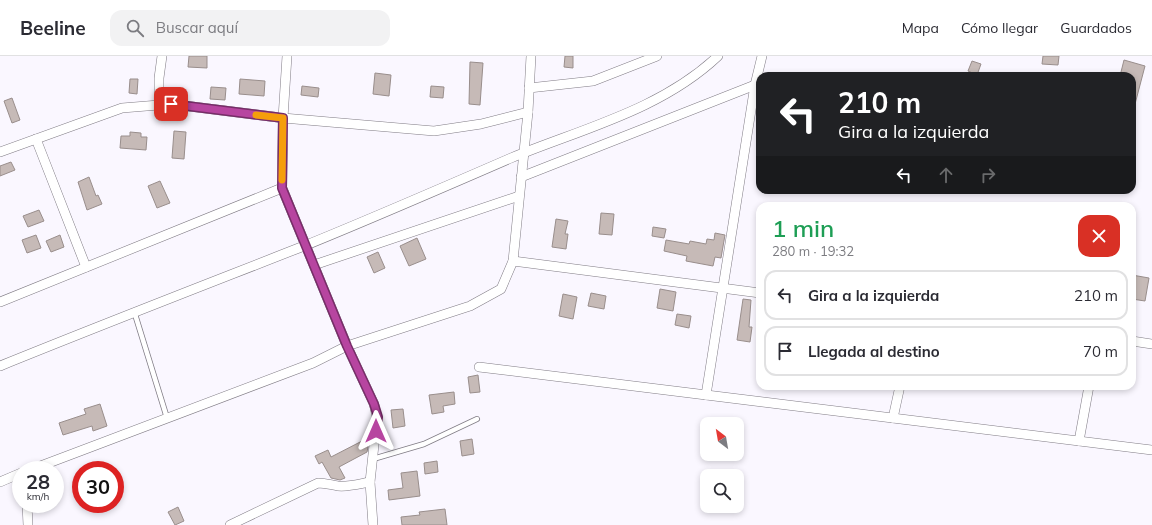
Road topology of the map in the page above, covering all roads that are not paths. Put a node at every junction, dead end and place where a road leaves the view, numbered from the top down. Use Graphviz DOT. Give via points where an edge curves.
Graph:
graph roads {
  1 [pos="162,56"];
  2 [pos="287,56"];
  3 [pos="531,56"];
  4 [pos="657,56"];
  5 [pos="718,56"];
  6 [pos="762,56"];
  7 [pos="758,72"];
  8 [pos="756,81"];
  9 [pos="755,85"];
  10 [pos="529,88"];
  11 [pos="159,105"];
  12 [pos="528,112"];
  13 [pos="283,118"];
  14 [pos="36,139"];
  15 [pos="0,152"];
  16 [pos="523,153"];
  17 [pos="521,177"];
  18 [pos="282,188"];
  19 [pos="519,196"];
  20 [pos="306,245"];
  21 [pos="513,261"];
  22 [pos="314,265"];
  23 [pos="86,267"];
  24 [pos="723,288"];
  25 [pos="756,292"];
  26 [pos="0,302"];
  27 [pos="134,311"];
  28 [pos="1136,342"];
  29 [pos="1152,344"];
  30 [pos="347,346"];
  31 [pos="0,366"];
  32 [pos="479,368"];
  33 [pos="899,390"];
  34 [pos="1088,390"];
  35 [pos="706,395"];
  36 [pos="167,418"];
  37 [pos="893,418"];
  38 [pos="477,420"];
  39 [pos="1079,441"];
  40 [pos="1152,450"];
  41 [pos="373,458"];
  42 [pos="58,461"];
  43 [pos="12,475"];
  44 [pos="1,478"];
  45 [pos="370,482"];
  46 [pos="27,513"];
  47 [pos="28,525"];
  48 [pos="230,525"];
  49 [pos="373,525"];
  1 -- 11 [label="street"];
  2 -- 13 [label="street"];
  3 -- 10 [label="street"];
  4 -- 10 [label="street" via="593,81"];
  5 -- 16 [label="street" via="688,80 652,101 606,122"];
  6 -- 7 [label="street"];
  8 -- 9 [label="street"];
  9 -- 17 [label="street"];
  9 -- 24 [label="street"];
  10 -- 12 [label="street"];
  11 -- 13 [label="street" via="171,104"];
  11 -- 14 [label="street" via="122,108"];
  12 -- 13 [label="street" via="481,124 434,131"];
  12 -- 16 [label="street"];
  13 -- 18 [label="street"];
  14 -- 15 [label="street"];
  14 -- 23 [label="street"];
  16 -- 17 [label="street"];
  16 -- 20 [label="street"];
  17 -- 19 [label="street"];
  18 -- 20 [label="street"];
  18 -- 23 [label="street"];
  19 -- 21 [label="street"];
  19 -- 22 [label="street"];
  20 -- 22 [label="street"];
  20 -- 27 [label="street"];
  21 -- 24 [label="street"];
  21 -- 30 [label="street" via="501,289 470,306"];
  22 -- 30 [label="street"];
  23 -- 26 [label="street"];
  24 -- 25 [label="street"];
  24 -- 35 [label="street"];
  27 -- 31 [label="street"];
  27 -- 36 [label="lane"];
  28 -- 29 [label="street"];
  30 -- 36 [label="street" via="313,363"];
  30 -- 41 [label="street" via="378,417"];
  32 -- 35 [label="street"];
  33 -- 37 [label="street"];
  34 -- 39 [label="street"];
  35 -- 37 [label="street"];
  36 -- 42 [label="street"];
  37 -- 39 [label="street"];
  38 -- 41 [label="lane" via="424,444"];
  39 -- 40 [label="street"];
  41 -- 45 [label="street"];
  43 -- 44 [label="street"];
  45 -- 48 [label="street" via="353,486 318,483"];
  45 -- 49 [label="street"];
  46 -- 47 [label="street"];
}
